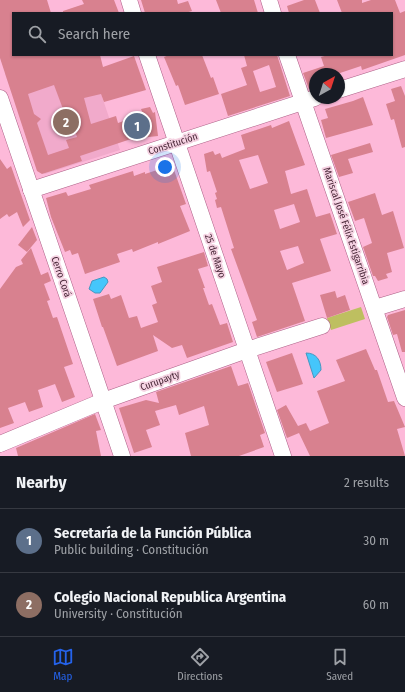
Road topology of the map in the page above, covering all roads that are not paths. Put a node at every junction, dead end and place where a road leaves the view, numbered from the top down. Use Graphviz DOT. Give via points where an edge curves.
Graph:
graph roads {
  1 [pos="129,0"];
  2 [pos="269,0"];
  3 [pos="133,12"];
  4 [pos="273,12"];
  5 [pos="147,56"];
  6 [pos="287,56"];
  7 [pos="405,69"];
  8 [pos="345,88"];
  9 [pos="0,98"];
  10 [pos="309,100"];
  11 [pos="310,104"];
  12 [pos="177,142"];
  13 [pos="31,190"];
  14 [pos="405,299"];
  15 [pos="375,308"];
  16 [pos="322,326"];
  17 [pos="247,350"];
  18 [pos="405,398"];
  19 [pos="103,401"];
  20 [pos="0,444"];
  21 [pos="122,456"];
  22 [pos="283,456"];
  1 -- 3 [label="street"];
  2 -- 4 [label="street"];
  5 -- 12 [label="street, 25 de Mayo"];
  6 -- 10 [label="street, Mariscal José Félix Estigarribia"];
  7 -- 8 [label="street"];
  9 -- 13 [label="street, Cerro Corá"];
  10 -- 12 [label="street, Constitución"];
  11 -- 15 [label="street, Mariscal José Félix Estigarribia"];
  12 -- 13 [label="street, Constitución"];
  12 -- 17 [label="street, 25 de Mayo"];
  13 -- 19 [label="street, Cerro Corá"];
  14 -- 15 [label="street"];
  15 -- 18 [label="street, Mariscal José Félix Estigarribia"];
  16 -- 17 [label="street, Curupayty"];
  17 -- 19 [label="street, Curupayty"];
  17 -- 22 [label="street, 25 de Mayo"];
  19 -- 20 [label="street, Curupayty"];
  19 -- 21 [label="street, Cerro Corá"];
}
